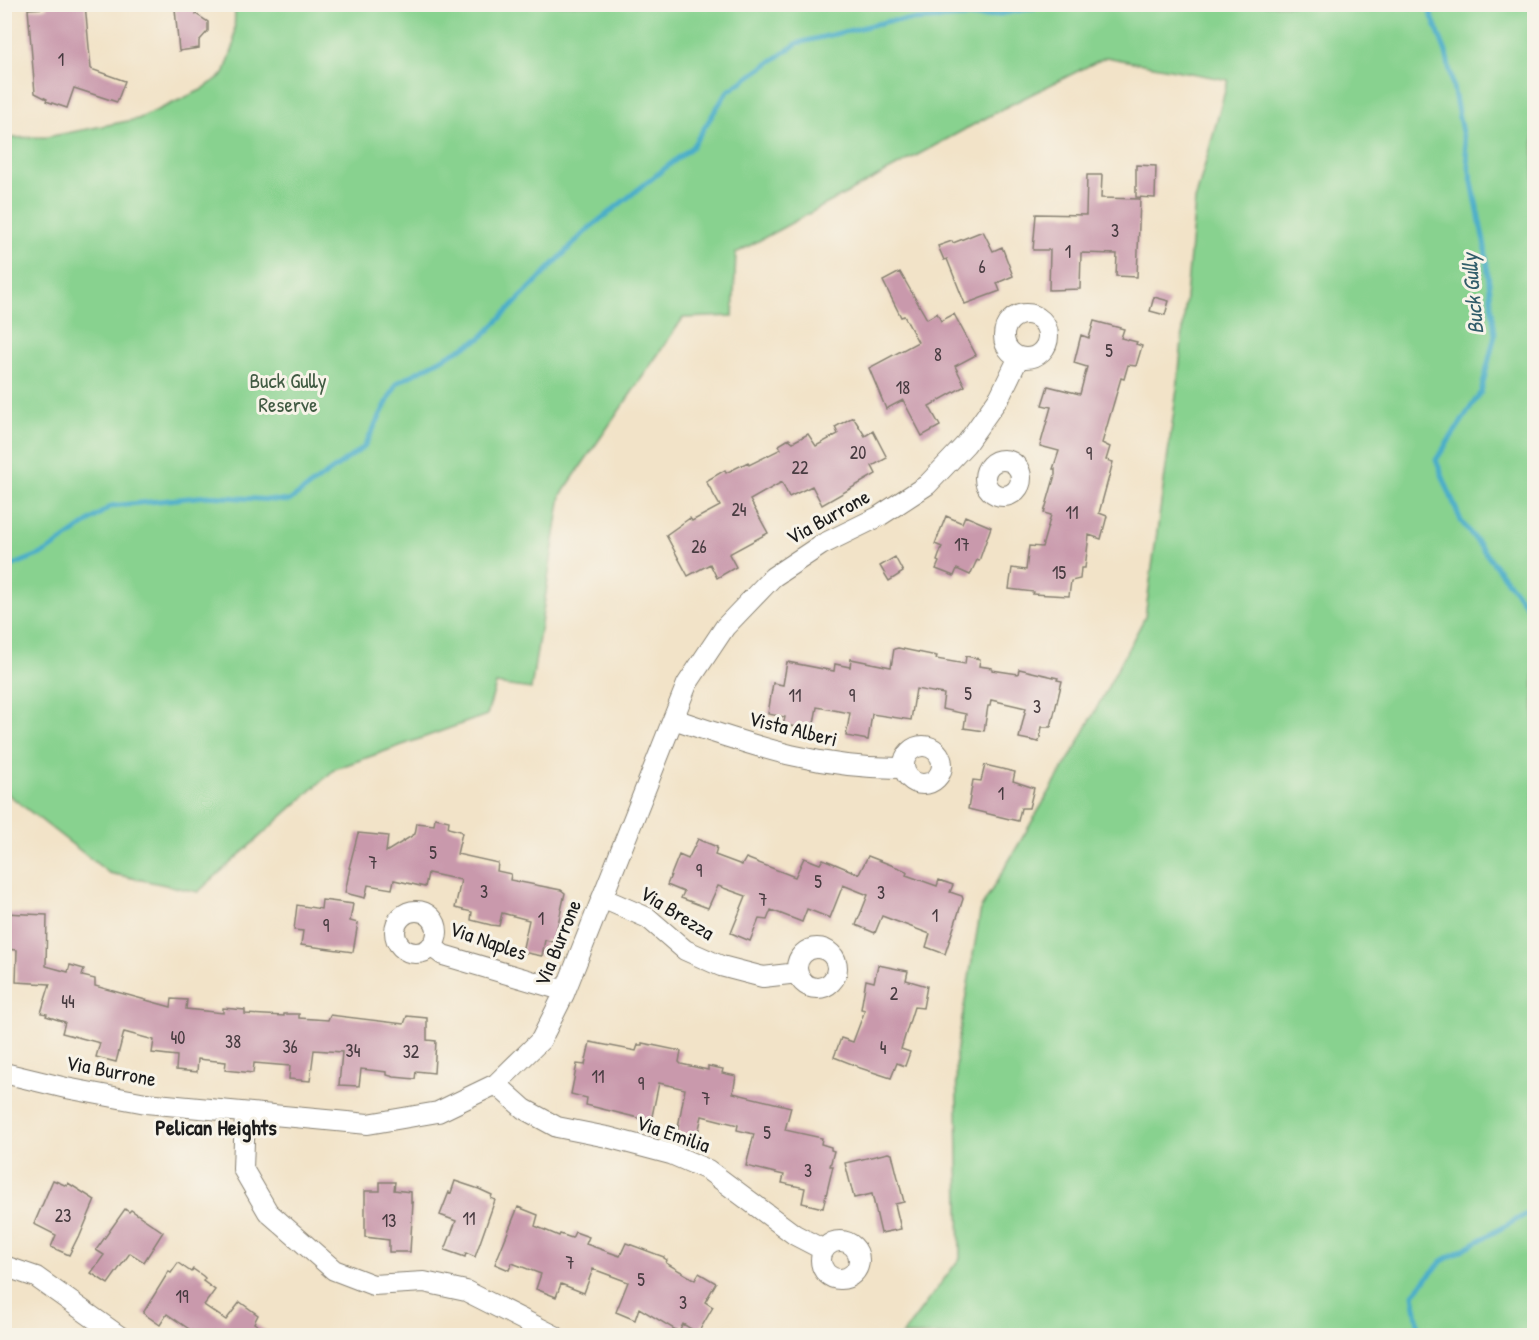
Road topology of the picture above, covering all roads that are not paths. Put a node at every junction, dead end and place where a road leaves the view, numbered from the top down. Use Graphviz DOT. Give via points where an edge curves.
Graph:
graph roads {
  1 [pos="1019,357"];
  2 [pos="966,444"];
  3 [pos="989,466"];
  4 [pos="674,719"];
  5 [pos="904,768"];
  6 [pos="602,898"];
  7 [pos="431,946"];
  8 [pos="798,973"];
  9 [pos="565,991"];
  10 [pos="4,1073"];
  11 [pos="496,1084"];
  12 [pos="245,1113"];
  13 [pos="824,1250"];
  14 [pos="4,1266"];
  15 [pos="119,1335"];
  16 [pos="555,1335"];
  1 -- 2 [label="street, Via Burrone" via="1000,396"];
  2 -- 3 [label="street"];
  2 -- 4 [label="street, Via Burrone" via="927,486 878,517 821,545 773,577 725,627 687,684"];
  4 -- 5 [label="street, Vista Alberi" via="811,761"];
  4 -- 6 [label="street, Via Burrone"];
  6 -- 8 [label="street, Via Brezza" via="648,918 685,950 721,966 763,977"];
  6 -- 9 [label="street, Via Burrone"];
  7 -- 9 [label="street, Via Naples" via="443,955"];
  9 -- 11 [label="street, Via Burrone" via="541,1040"];
  10 -- 12 [label="street, Via Burrone" via="146,1103"];
  11 -- 12 [label="street, Via Burrone" via="438,1112 368,1125"];
  11 -- 13 [label="street, Via Emilia" via="524,1109 557,1127 671,1154 708,1170 795,1235"];
  12 -- 16 [label="street" via="243,1169 268,1212 334,1270 373,1285 424,1282 466,1291"];
  14 -- 15 [label="street" via="36,1277"];
}
